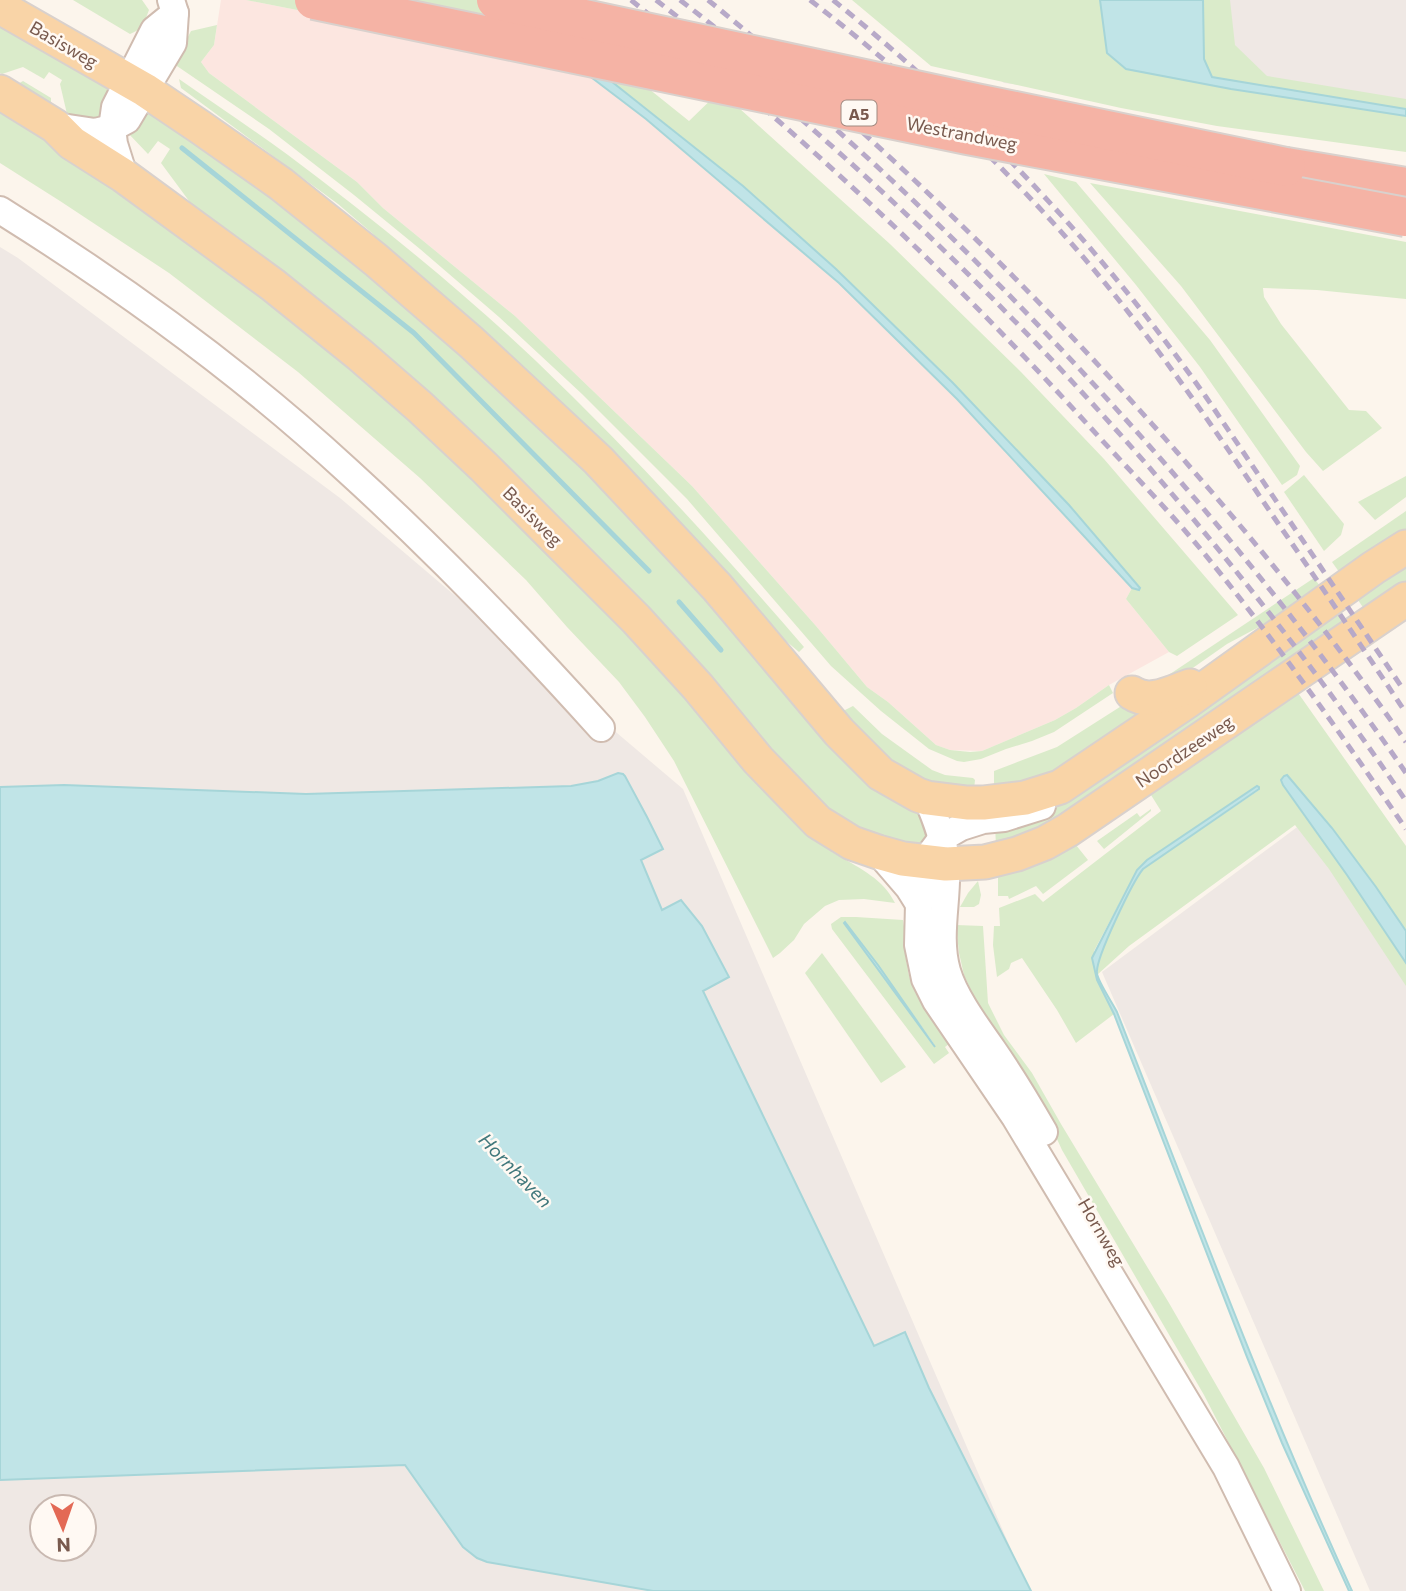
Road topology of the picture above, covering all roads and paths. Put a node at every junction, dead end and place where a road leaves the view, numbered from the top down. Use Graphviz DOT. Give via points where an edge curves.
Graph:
graph roads {
  1 [pos="314,0"];
  2 [pos="496,0"];
  3 [pos="173,6"];
  4 [pos="0,7"];
  5 [pos="64,43"];
  6 [pos="144,50"];
  7 [pos="137,85"];
  8 [pos="0,92"];
  9 [pos="55,126"];
  10 [pos="112,128"];
  11 [pos="124,176"];
  12 [pos="1406,187"];
  13 [pos="2,211"];
  14 [pos="1406,217"];
  15 [pos="1406,547"];
  16 [pos="1406,599"];
  17 [pos="1217,680"];
  18 [pos="1132,694"];
  19 [pos="601,728"];
  20 [pos="1060,787"];
  21 [pos="927,798"];
  22 [pos="878,852"];
  23 [pos="937,855"];
  24 [pos="919,904"];
  25 [pos="1287,1591"];
  26 [pos="1301,1591"];
  1 -- 14 [label="highway, Westrandweg / A5, bridge" via="967,135"];
  2 -- 12 [label="highway, Westrandweg / A5, bridge" via="1003,109"];
  3 -- 6 [label="street"];
  3 -- 7 [label="street" via="173,43"];
  4 -- 5 [label="main road, Basisweg"];
  5 -- 6 [label="street" via="116,54"];
  5 -- 7 [label="main road, Basisweg"];
  6 -- 7 [label="street"];
  7 -- 10 [label="street" via="127,120"];
  7 -- 21 [label="main road, Basisweg" via="281,184 471,342 598,460 717,586 839,732 881,774"];
  8 -- 9 [label="main road, Basisweg"];
  9 -- 10 [label="street, Basisweg" via="95,132"];
  9 -- 11 [label="main road, Basisweg" via="72,143"];
  10 -- 11 [label="street"];
  11 -- 22 [label="main road, Basisweg" via="273,285 420,407 636,619 818,822 852,843"];
  13 -- 19 [label="street" via="124,290 346,470 451,569"];
  15 -- 17 [label="main road"];
  16 -- 23 [label="main road, Noordzeeweg" via="1057,837 985,862"];
  17 -- 18 [label="main road" via="1150,699"];
  17 -- 20 [label="main road"];
  20 -- 21 [label="main road" via="1003,802"];
  20 -- 23 [label="street" via="1040,807 961,827"];
  21 -- 23 [label="street"];
  22 -- 23 [label="main road, Basisweg" via="903,859"];
  22 -- 24 [label="street"];
  23 -- 24 [label="street, Hornweg"];
  23 -- 26 [label="street, Hornweg" via="945,962 952,984 1202,1399"];
  24 -- 25 [label="street, Hornweg" via="921,964 936,1001 1015,1117 1226,1466"];
}
